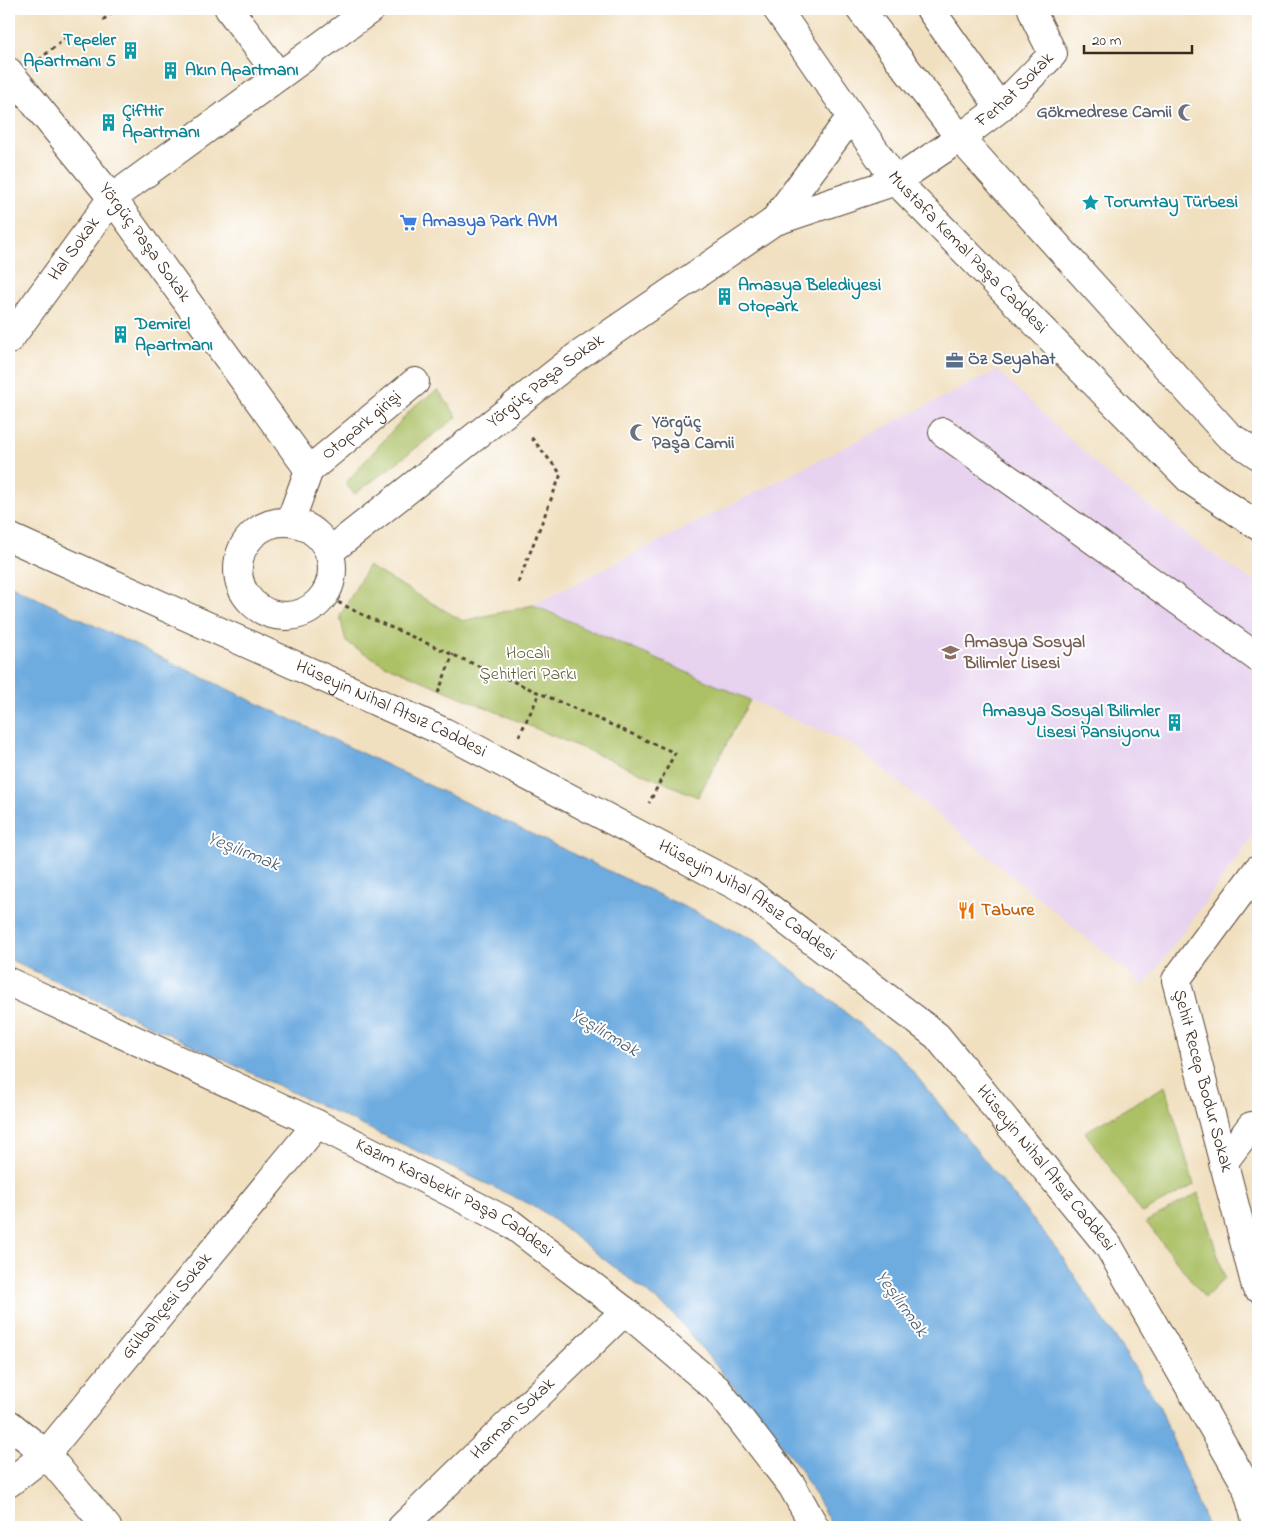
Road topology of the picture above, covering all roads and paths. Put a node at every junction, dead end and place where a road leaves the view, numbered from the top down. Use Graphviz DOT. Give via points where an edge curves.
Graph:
graph roads {
  1 [pos="116,9"];
  2 [pos="230,9"];
  3 [pos="371,9"];
  4 [pos="777,9"];
  5 [pos="860,9"];
  6 [pos="930,9"];
  7 [pos="1032,9"];
  8 [pos="103,20"];
  9 [pos="71,33"];
  10 [pos="279,76"];
  11 [pos="11,79"];
  12 [pos="1000,108"];
  13 [pos="851,117"];
  14 [pos="960,138"];
  15 [pos="896,181"];
  16 [pos="112,198"];
  17 [pos="772,222"];
  18 [pos="9,340"];
  19 [pos="415,382"];
  20 [pos="508,411"];
  21 [pos="943,432"];
  22 [pos="1258,455"];
  23 [pos="309,470"];
  24 [pos="290,522"];
  25 [pos="1258,526"];
  26 [pos="9,537"];
  27 [pos="329,552"];
  28 [pos="518,583"];
  29 [pos="324,595"];
  30 [pos="262,610"];
  31 [pos="248,645"];
  32 [pos="453,654"];
  33 [pos="1258,658"];
  34 [pos="540,693"];
  35 [pos="426,724"];
  36 [pos="505,764"];
  37 [pos="634,832"];
  38 [pos="1258,869"];
  39 [pos="9,982"];
  40 [pos="317,1124"];
  41 [pos="1251,1126"];
  42 [pos="1223,1163"];
  43 [pos="1257,1291"];
  44 [pos="625,1311"];
  45 [pos="9,1424"];
  46 [pos="46,1454"];
  47 [pos="1252,1474"];
  48 [pos="9,1483"];
  49 [pos="107,1527"];
  50 [pos="402,1527"];
  51 [pos="815,1527"];
  52 [pos="1258,1527"];
  1 -- 8 [label="path"];
  2 -- 10 [label="street"];
  3 -- 10 [label="street, Hal Sokak"];
  4 -- 13 [label="street, Mustafa Kemal Paşa Caddesi"];
  5 -- 14 [label="street"];
  6 -- 12 [label="street"];
  7 -- 12 [label="street, Ferhat Sokak" via="1053,54"];
  9 -- 11 [label="path"];
  10 -- 16 [label="street, Hal Sokak"];
  11 -- 16 [label="street, Yörgüç Paşa Sokak"];
  12 -- 14 [label="street, Ferhat Sokak"];
  13 -- 15 [label="street, Mustafa Kemal Paşa Caddesi"];
  13 -- 17 [label="street"];
  14 -- 15 [label="street, Ferhat Sokak"];
  14 -- 22 [label="street" via="1228,435"];
  15 -- 17 [label="street, Ferhat Sokak"];
  15 -- 25 [label="street, Mustafa Kemal Paşa Caddesi" via="1190,480"];
  16 -- 18 [label="street, Hal Sokak"];
  16 -- 23 [label="street, Yörgüç Paşa Sokak"];
  17 -- 20 [label="street, Yörgüç Paşa Sokak" via="576,357"];
  19 -- 23 [label="street, Otopark girişi"];
  20 -- 27 [label="street, Yörgüç Paşa Sokak"];
  20 -- 28 [label="path" via="561,474"];
  21 -- 33 [label="street"];
  23 -- 24 [label="street"];
  24 -- 27 [label="street" via="305,526 318,535"];
  24 -- 30 [label="street" via="275,522 260,528 240,551 240,583 246,597"];
  26 -- 31 [label="street, Hüseyin Nihal Atsız Caddesi"];
  27 -- 29 [label="street" via="332,578"];
  29 -- 30 [label="street" via="304,613 272,615"];
  29 -- 32 [label="path"];
  30 -- 31 [label="street"];
  31 -- 35 [label="street, Hüseyin Nihal Atsız Caddesi"];
  32 -- 34 [label="path"];
  32 -- 35 [label="path"];
  34 -- 36 [label="path"];
  34 -- 37 [label="path" via="675,753"];
  35 -- 36 [label="street, Hüseyin Nihal Atsız Caddesi"];
  36 -- 37 [label="street, Hüseyin Nihal Atsız Caddesi"];
  37 -- 47 [label="street, Hüseyin Nihal Atsız Caddesi" via="750,894 937,1036 1109,1247"];
  38 -- 42 [label="street, Şehit Recep Bodur Sokak" via="1176,980"];
  39 -- 40 [label="street, Kazım Karabekir Paşa Caddesi"];
  40 -- 44 [label="street, Kazım Karabekir Paşa Caddesi" via="510,1223"];
  40 -- 46 [label="street, Gülbahçesi Sokak"];
  41 -- 42 [label="street"];
  42 -- 43 [label="street, Şehit Recep Bodur Sokak"];
  44 -- 50 [label="street, Harman Sokak"];
  44 -- 51 [label="street, Kazım Karabekir Paşa Caddesi" via="717,1389 792,1486"];
  45 -- 46 [label="street"];
  46 -- 48 [label="street, Gülbahçesi Sokak"];
  46 -- 49 [label="street"];
  47 -- 52 [label="street, Hüseyin Nihal Atsız Caddesi"];
}
